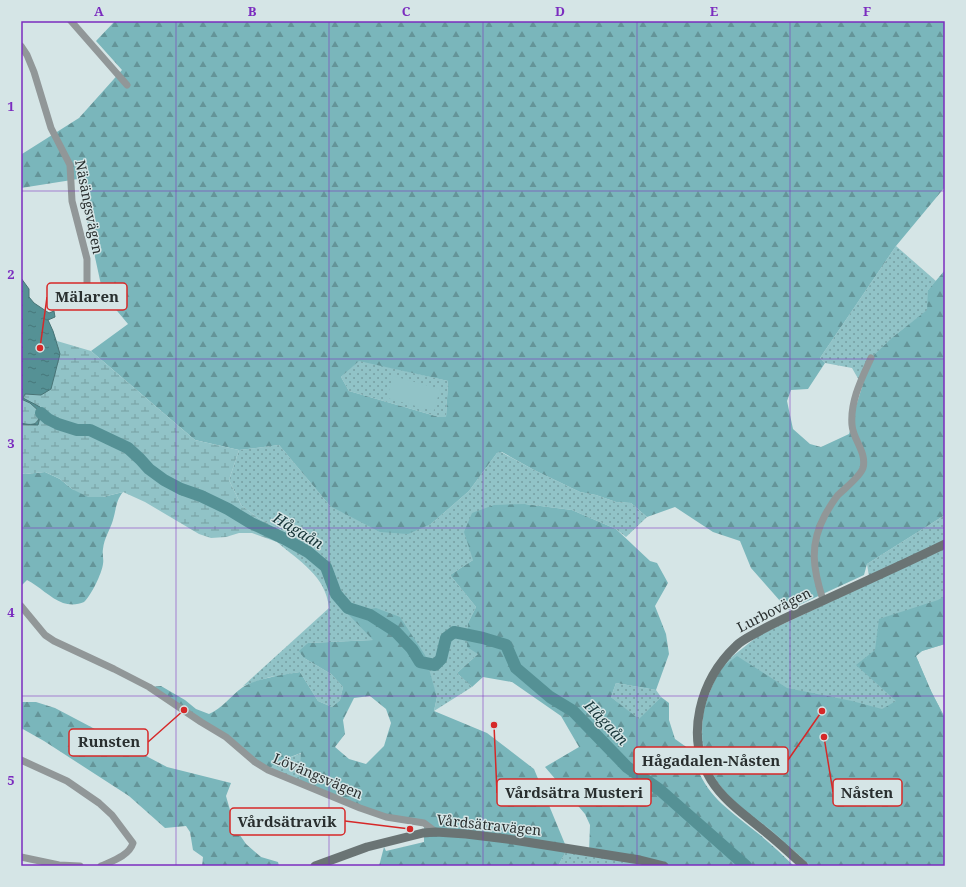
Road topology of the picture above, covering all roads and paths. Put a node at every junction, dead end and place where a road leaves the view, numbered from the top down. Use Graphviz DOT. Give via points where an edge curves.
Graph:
graph roads {
  1 [pos="71,21"];
  2 [pos="21,46"];
  3 [pos="126,85"];
  4 [pos="87,286"];
  5 [pos="871,358"];
  6 [pos="945,544"];
  7 [pos="823,600"];
  8 [pos="21,606"];
  9 [pos="21,760"];
  10 [pos="436,832"];
  11 [pos="21,857"];
  12 [pos="80,866"];
  13 [pos="101,866"];
  14 [pos="315,866"];
  15 [pos="664,866"];
  16 [pos="804,866"];
  1 -- 3 [label="street"];
  2 -- 4 [label="street, Näsängsvägen" via="34,72 51,128 70,165 72,200 86,259"];
  5 -- 7 [label="street" via="860,382 852,416 854,436 864,457 863,469 837,496 827,511 818,528 814,545 814,562"];
  6 -- 7 [label="street, Lurbovägen"];
  7 -- 16 [label="street, Lurbovägen" via="764,628 736,646 724,659 704,695 696,729 702,765 722,796"];
  8 -- 10 [label="street, Lövängsvägen" via="54,642 149,688 226,737 268,770 386,817 424,823"];
  9 -- 13 [label="street" via="67,781 112,815 133,844 132,848 119,858"];
  10 -- 14 [label="street, Vårdsätravägen" via="367,847"];
  10 -- 15 [label="street, Vårdsätravägen" via="507,839"];
  11 -- 12 [label="street" via="59,865"];
}
